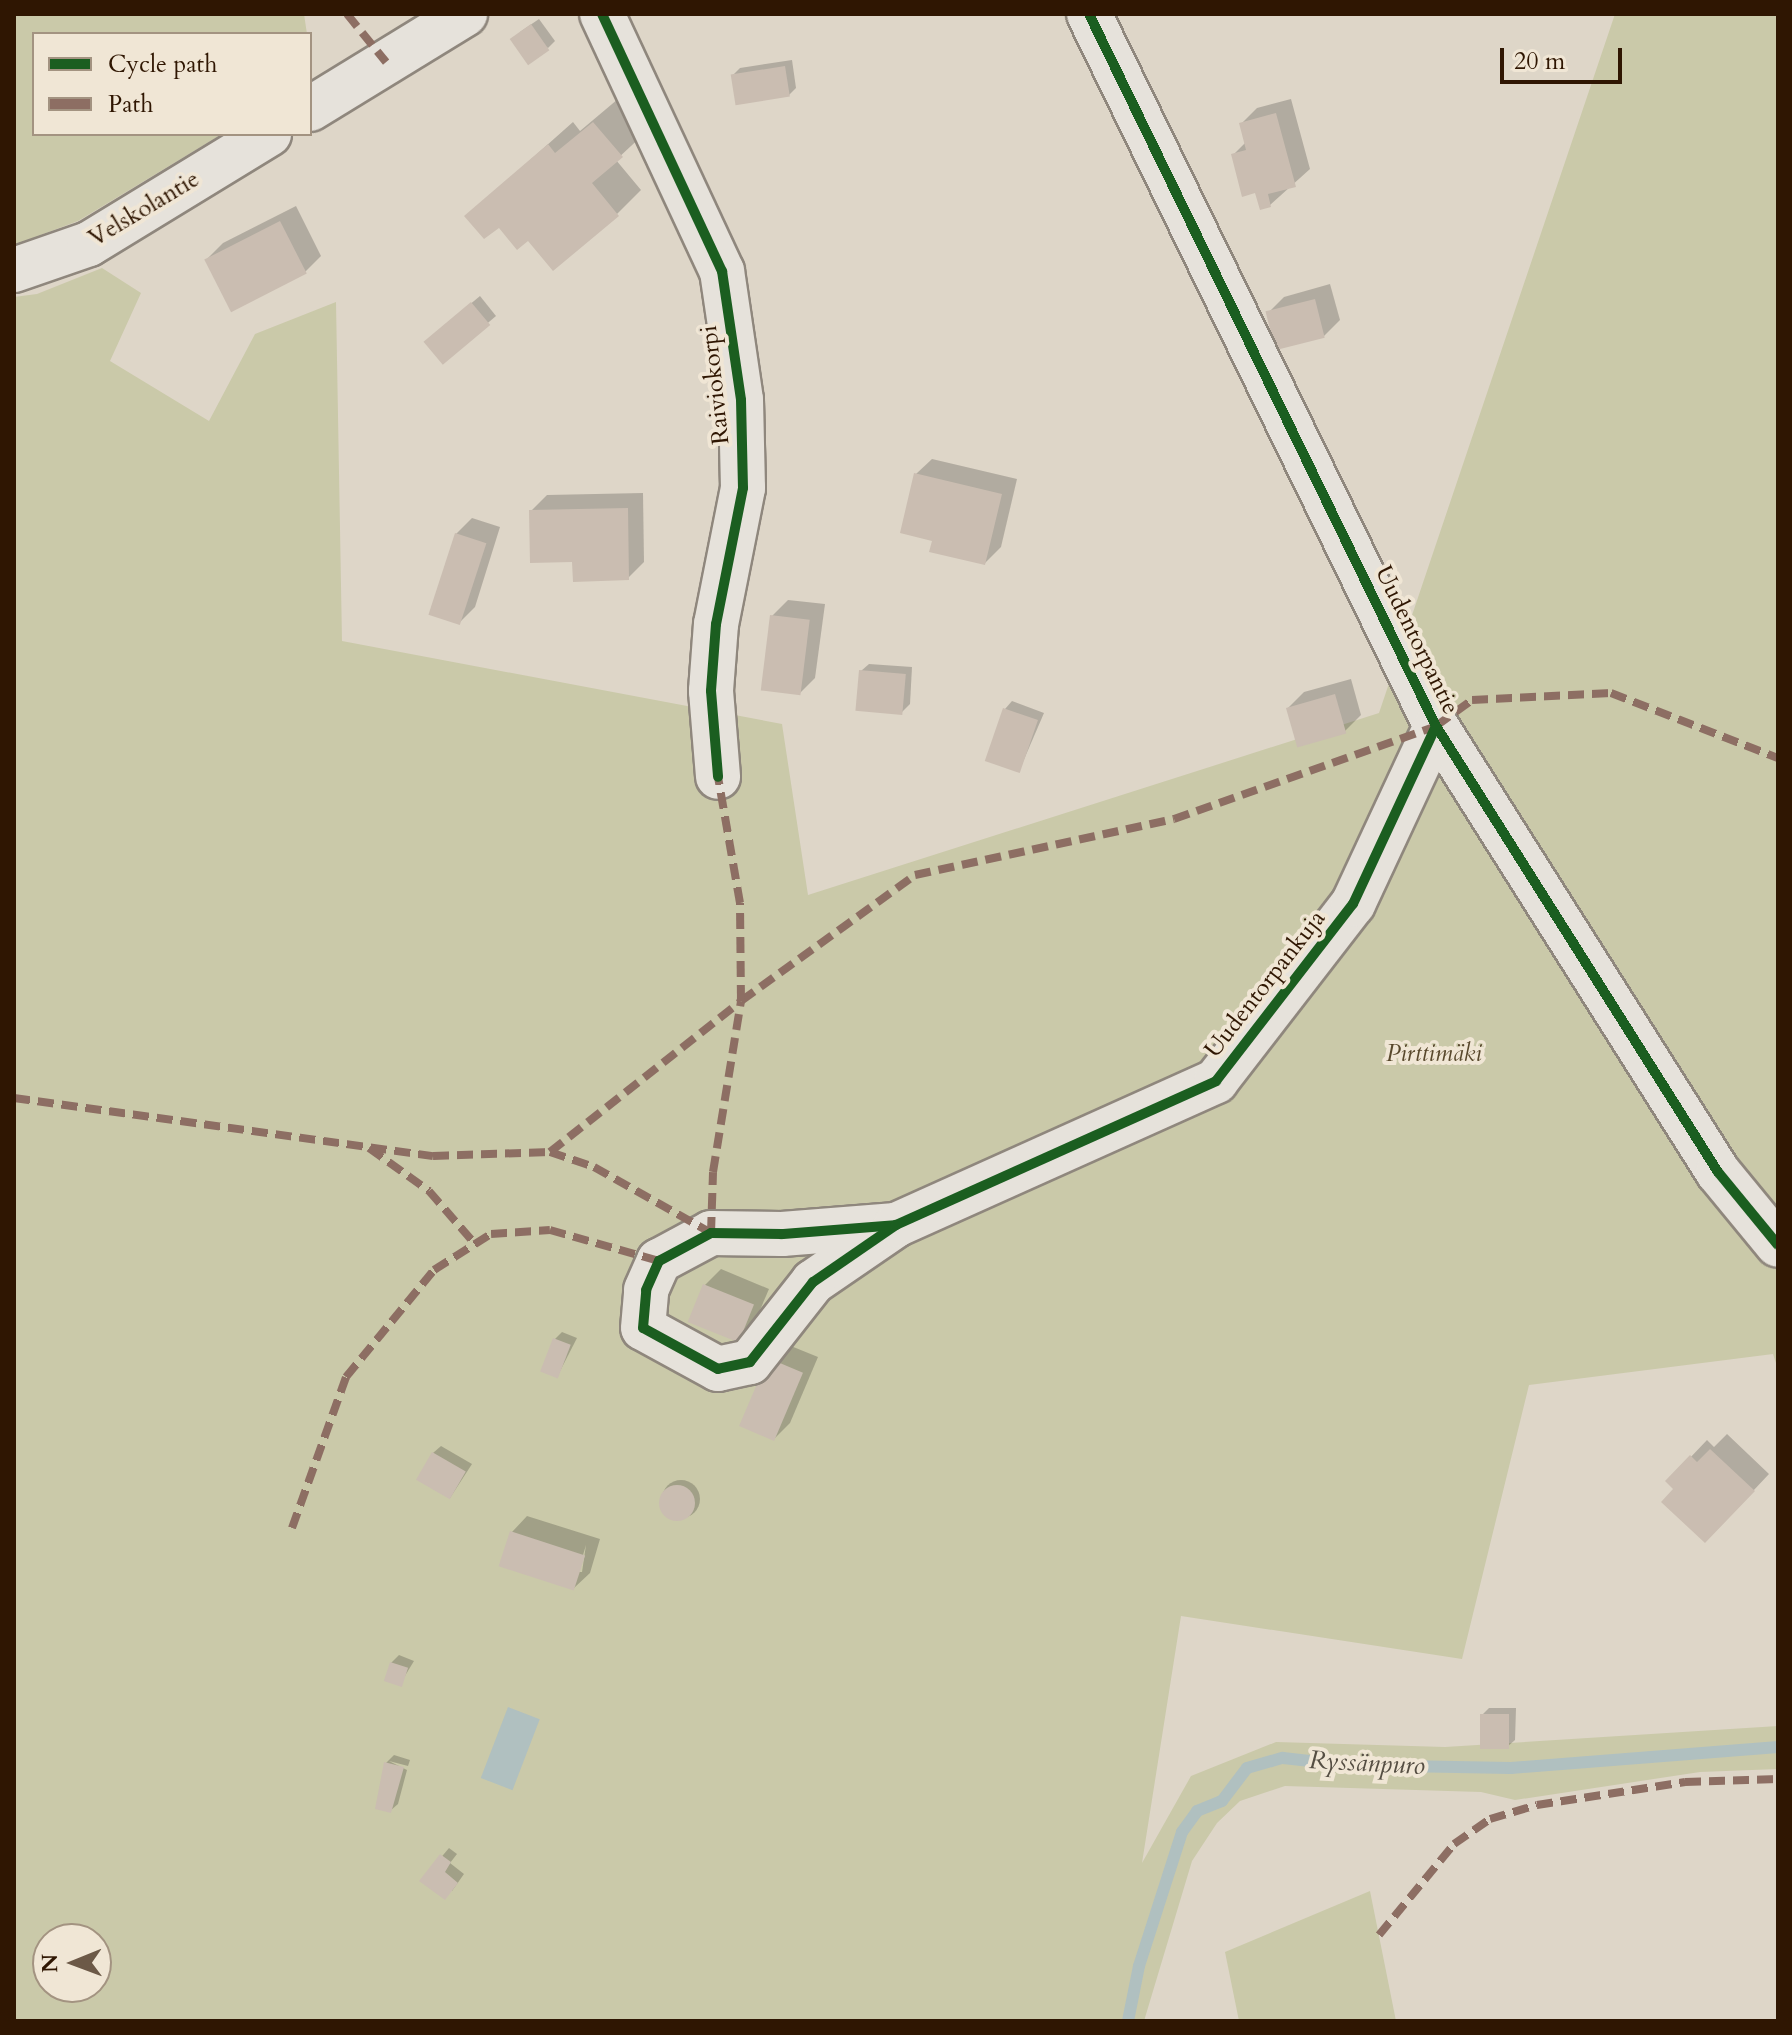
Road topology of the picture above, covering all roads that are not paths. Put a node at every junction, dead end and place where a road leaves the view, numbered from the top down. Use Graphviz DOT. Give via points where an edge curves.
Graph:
graph roads {
  1 [pos="465,14"];
  2 [pos="602,14"];
  3 [pos="1089,14"];
  4 [pos="312,108"];
  5 [pos="266,136"];
  6 [pos="14,270"];
  7 [pos="1436,726"];
  8 [pos="718,777"];
  9 [pos="896,1225"];
  10 [pos="1778,1245"];
  1 -- 4 [label="street"];
  2 -- 8 [label="street, Raiviokorpi" via="722,271 741,400 743,488 716,624 711,691"];
  3 -- 7 [label="street, Uudentorpantie"];
  5 -- 6 [label="street, Velskolantie" via="89,244"];
  7 -- 9 [label="street, Uudentorpankuja" via="1353,904 1216,1081"];
  7 -- 10 [label="street, Uudentorpantie" via="1718,1172"];
  9 -- 9 [label="street, Uudentorpankuja" via="813,1282 750,1362 718,1369 643,1328 646,1290 659,1261 711,1233 782,1234"];
}
